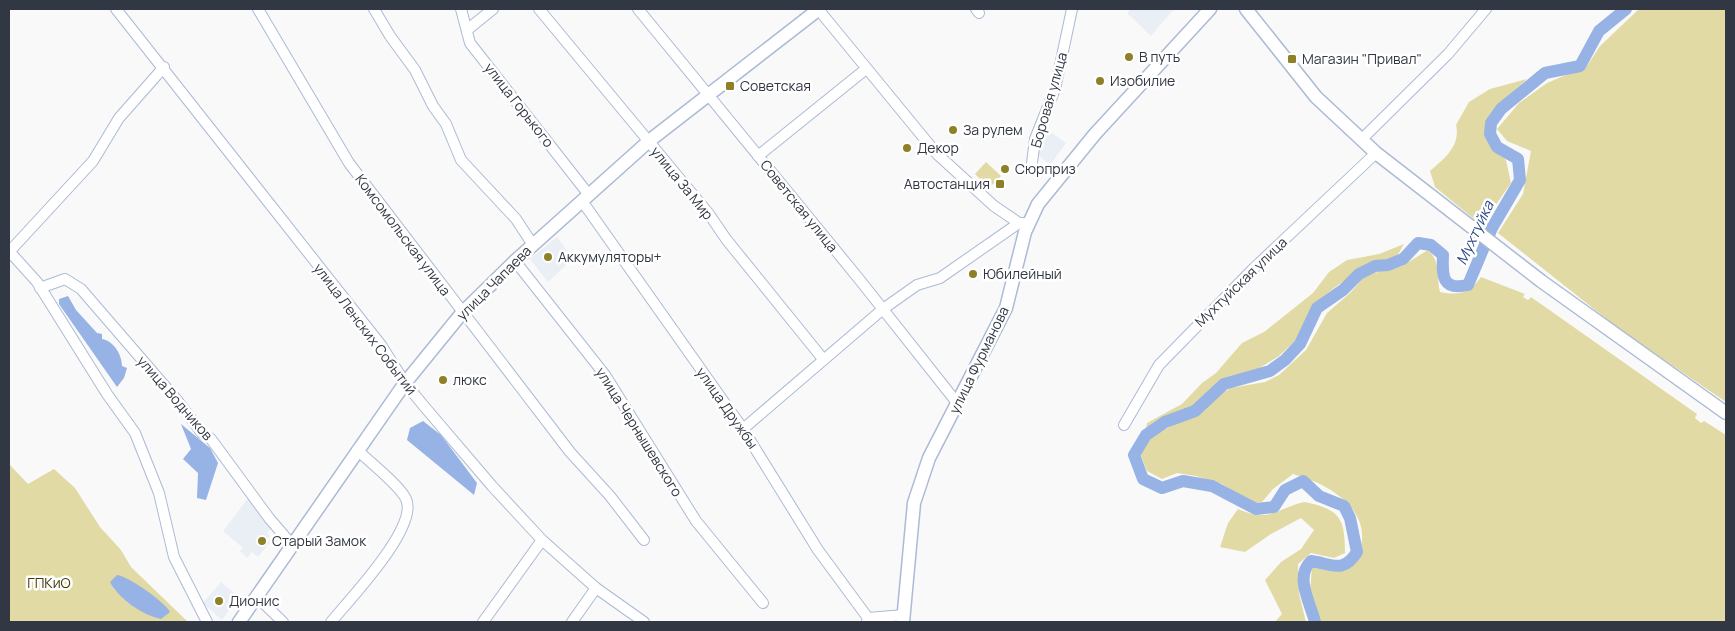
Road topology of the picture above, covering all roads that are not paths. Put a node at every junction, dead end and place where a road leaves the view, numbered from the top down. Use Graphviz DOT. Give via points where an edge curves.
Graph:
graph roads {
  1 [pos="116,9"];
  2 [pos="258,9"];
  3 [pos="374,9"];
  4 [pos="461,9"];
  5 [pos="493,9"];
  6 [pos="539,9"];
  7 [pos="638,9"];
  8 [pos="818,9"];
  9 [pos="1072,9"];
  10 [pos="1210,9"];
  11 [pos="1246,9"];
  12 [pos="1486,9"];
  13 [pos="467,30"];
  14 [pos="164,67"];
  15 [pos="866,68"];
  16 [pos="708,94"];
  17 [pos="1361,140"];
  18 [pos="649,141"];
  19 [pos="1376,153"];
  20 [pos="758,156"];
  21 [pos="1032,163"];
  22 [pos="585,198"];
  23 [pos="1024,223"];
  24 [pos="533,245"];
  25 [pos="9,251"];
  26 [pos="515,261"];
  27 [pos="40,288"];
  28 [pos="883,309"];
  29 [pos="462,313"];
  30 [pos="823,359"];
  31 [pos="405,383"];
  32 [pos="958,404"];
  33 [pos="1726,412"];
  34 [pos="1124,425"];
  35 [pos="743,428"];
  36 [pos="357,450"];
  37 [pos="542,540"];
  38 [pos="644,540"];
  39 [pos="293,546"];
  40 [pos="596,588"];
  41 [pos="258,598"];
  42 [pos="763,603"];
  43 [pos="904,618"];
  44 [pos="867,620"];
  45 [pos="208,622"];
  46 [pos="239,622"];
  47 [pos="283,622"];
  48 [pos="331,622"];
  49 [pos="483,622"];
  50 [pos="572,622"];
  51 [pos="644,622"];
  1 -- 14 [label="street, улица Ленских Событий"];
  2 -- 29 [label="street, Комсомольская улица" via="349,163"];
  3 -- 24 [label="street" via="415,70 446,124 461,160 516,219"];
  4 -- 13 [label="street, улица Горького"];
  5 -- 13 [label="street"];
  6 -- 18 [label="street, улица За Мир"];
  7 -- 16 [label="street, Советская улица"];
  8 -- 15 [label="street"];
  8 -- 16 [label="main road, улица Чапаева"];
  9 -- 21 [label="street, Боровая улица" via="1055,89 1035,138"];
  10 -- 23 [label="main road, улица Фурманова" via="1095,134"];
  11 -- 17 [label="main road" via="1316,96"];
  12 -- 17 [label="street" via="1448,54"];
  13 -- 22 [label="street, улица Горького" via="470,43"];
  14 -- 25 [label="street" via="119,118 93,161"];
  14 -- 31 [label="street, улица Ленских Событий" via="380,345"];
  15 -- 20 [label="street"];
  15 -- 23 [label="street" via="937,154 994,206"];
  16 -- 18 [label="main road, улица Чапаева"];
  16 -- 20 [label="street, Советская улица"];
  17 -- 19 [label="main road"];
  18 -- 22 [label="main road, улица Чапаева"];
  18 -- 30 [label="street, улица За Мир"];
  19 -- 33 [label="main road" via="1593,320"];
  19 -- 34 [label="street, Мухтуйская улица" via="1159,365"];
  20 -- 28 [label="street, Советская улица"];
  22 -- 24 [label="main road, улица Чапаева"];
  22 -- 35 [label="street, улица Дружбы"];
  23 -- 28 [label="street" via="940,278 917,285"];
  23 -- 32 [label="main road, улица Фурманова" via="1006,308"];
  24 -- 26 [label="main road, улица Чапаева"];
  25 -- 27 [label="street" via="24,265"];
  26 -- 29 [label="main road, улица Чапаева"];
  26 -- 42 [label="street, улица Чернышевского" via="605,375 696,521"];
  27 -- 39 [label="street, улица Водников" via="65,279 81,289 202,433 211,439 263,511"];
  27 -- 45 [label="street" via="135,433 159,493 174,557"];
  28 -- 30 [label="street"];
  28 -- 32 [label="street, Советская улица"];
  29 -- 31 [label="main road, улица Чапаева"];
  29 -- 38 [label="street, Комсомольская улица" via="570,452"];
  30 -- 35 [label="street"];
  31 -- 36 [label="main road, улица Чапаева"];
  31 -- 37 [label="street, улица Ленских Событий"];
  32 -- 43 [label="main road, улица Фурманова" via="929,458 914,503"];
  35 -- 44 [label="street, улица Дружбы" via="818,550"];
  36 -- 39 [label="main road, улица Чапаева"];
  36 -- 48 [label="street" via="405,496 409,508 406,521 389,551"];
  37 -- 40 [label="street, улица Ленских Событий"];
  37 -- 49 [label="street"];
  39 -- 41 [label="main road, улица Чапаева"];
  40 -- 50 [label="street"];
  40 -- 51 [label="street, улица Ленских Событий"];
  41 -- 46 [label="main road, улица Чапаева"];
  41 -- 47 [label="street"];
  43 -- 44 [label="street"];
}
